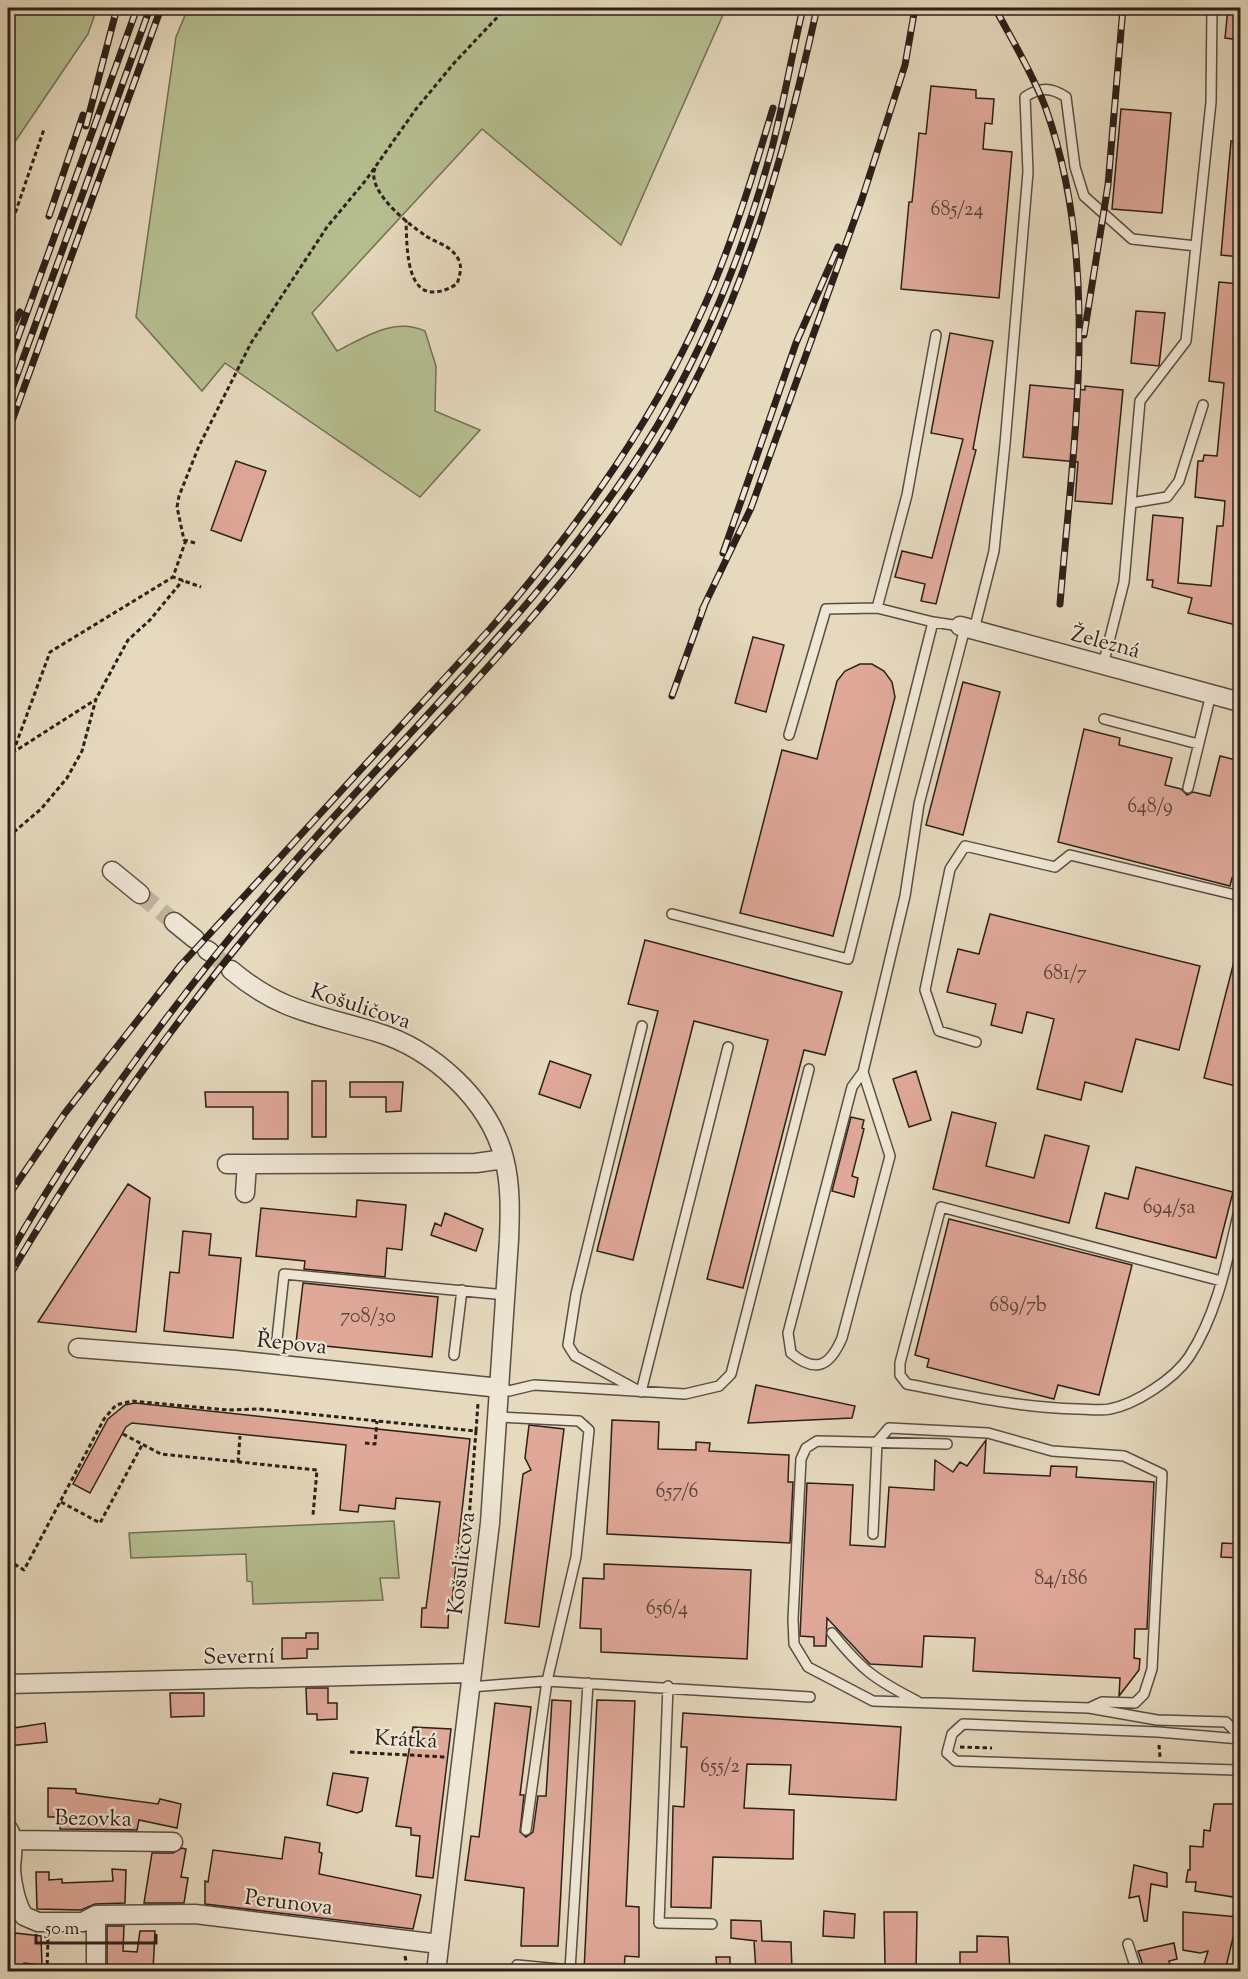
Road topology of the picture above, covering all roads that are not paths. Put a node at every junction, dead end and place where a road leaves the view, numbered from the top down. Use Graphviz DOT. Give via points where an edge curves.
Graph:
graph roads {
  1 [pos="1212,8"];
  2 [pos="1196,246"];
  3 [pos="936,335"];
  4 [pos="1203,405"];
  5 [pos="1131,503"];
  6 [pos="877,608"];
  7 [pos="933,621"];
  8 [pos="966,628"];
  9 [pos="1102,665"];
  10 [pos="1211,694"];
  11 [pos="1240,702"];
  12 [pos="1104,719"];
  13 [pos="789,735"];
  14 [pos="1198,744"];
  15 [pos="1188,788"];
  16 [pos="112,871"];
  17 [pos="140,894"];
  18 [pos="1240,896"];
  19 [pos="672,914"];
  20 [pos="174,922"];
  21 [pos="204,947"];
  22 [pos="231,970"];
  23 [pos="642,1026"];
  24 [pos="976,1042"];
  25 [pos="728,1047"];
  26 [pos="809,1069"];
  27 [pos="863,1072"];
  28 [pos="504,1159"];
  29 [pos="226,1164"];
  30 [pos="247,1164"];
  31 [pos="245,1193"];
  32 [pos="1240,1206"];
  33 [pos="1221,1281"];
  34 [pos="462,1290"];
  35 [pos="506,1294"];
  36 [pos="277,1339"];
  37 [pos="78,1348"];
  38 [pos="454,1355"];
  39 [pos="500,1388"];
  40 [pos="641,1392"];
  41 [pos="498,1417"];
  42 [pos="877,1442"];
  43 [pos="947,1444"];
  44 [pos="873,1534"];
  45 [pos="832,1633"];
  46 [pos="471,1680"];
  47 [pos="547,1681"];
  48 [pos="588,1683"];
  49 [pos="8,1684"];
  50 [pos="668,1686"];
  51 [pos="810,1697"];
  52 [pos="919,1702"];
  53 [pos="1089,1708"];
  54 [pos="1240,1738"];
  55 [pos="1235,1770"];
  56 [pos="526,1830"];
  57 [pos="10,1834"];
  58 [pos="173,1842"];
  59 [pos="9,1871"];
  60 [pos="96,1915"];
  61 [pos="712,1924"];
  62 [pos="439,1944"];
  63 [pos="1128,1944"];
  64 [pos="517,1965"];
  65 [pos="96,1971"];
  66 [pos="436,1971"];
  67 [pos="1137,1971"];
  1 -- 2 [label="lane" via="1211,102"];
  2 -- 5 [label="lane" via="1186,341 1140,401"];
  2 -- 8 [label="lane" via="1132,239 1103,215 1084,196 1075,167 1066,97 1054,89 1036,90 1025,97 1028,171 994,551"];
  3 -- 6 [label="lane" via="908,495"];
  4 -- 5 [label="lane" via="1179,481 1167,497"];
  5 -- 9 [label="lane" via="1124,582"];
  6 -- 7 [label="lane"];
  6 -- 13 [label="lane" via="826,609"];
  7 -- 8 [label="lane"];
  7 -- 19 [label="lane" via="848,959"];
  8 -- 9 [label="street, Železná"];
  8 -- 27 [label="lane" via="919,804 905,896"];
  9 -- 10 [label="street, Železná"];
  10 -- 11 [label="street, Železná"];
  10 -- 14 [label="lane"];
  12 -- 14 [label="lane"];
  14 -- 15 [label="lane"];
  16 -- 17 [label="street"];
  18 -- 24 [label="lane" via="1070,855 1055,867 965,846 950,869 925,990 939,1031"];
  20 -- 21 [label="street"];
  22 -- 28 [label="street, Košuličova" via="280,1004 375,1031 420,1050 482,1111 497,1136"];
  23 -- 40 [label="lane" via="576,1294 568,1345 575,1356"];
  25 -- 40 [label="lane"];
  26 -- 40 [label="lane" via="731,1374 719,1386 685,1394"];
  27 -- 27 [label="lane" via="852,1087 788,1333 791,1353 804,1363 822,1364 834,1356 842,1338 890,1156"];
  28 -- 30 [label="street" via="476,1163"];
  28 -- 35 [label="street, Košuličova" via="510,1207"];
  29 -- 30 [label="street"];
  30 -- 31 [label="street"];
  32 -- 33 [label="lane"];
  33 -- 33 [label="lane" via="1190,1356 1178,1371 1161,1386 1110,1409 1035,1408 907,1384 900,1375 941,1208"];
  34 -- 35 [label="lane"];
  34 -- 36 [label="lane" via="284,1274"];
  34 -- 38 [label="lane"];
  35 -- 39 [label="street, Košuličova"];
  37 -- 39 [label="street, Řepova"];
  39 -- 40 [label="lane" via="509,1391 534,1385"];
  39 -- 41 [label="street, Košuličova"];
  41 -- 46 [label="street, Košuličova"];
  41 -- 47 [label="lane" via="579,1421 590,1430 576,1557"];
  42 -- 43 [label="lane"];
  42 -- 44 [label="lane"];
  42 -- 52 [label="lane" via="817,1441 806,1448 801,1459 794,1644 808,1667 873,1701"];
  42 -- 53 [label="lane" via="889,1428 988,1433 1052,1452 1124,1456 1162,1474 1152,1669 1144,1694 1135,1703 1102,1702"];
  45 -- 52 [label="lane" via="855,1662 877,1681"];
  46 -- 47 [label="lane"];
  46 -- 49 [label="street, Severní"];
  46 -- 62 [label="street, Košuličova"];
  47 -- 48 [label="lane"];
  47 -- 56 [label="lane"];
  48 -- 50 [label="lane"];
  48 -- 64 [label="lane" via="570,1970"];
  50 -- 51 [label="lane"];
  50 -- 61 [label="lane" via="659,1923"];
  52 -- 53 [label="lane"];
  53 -- 54 [label="lane" via="1157,1720 1226,1722"];
  54 -- 55 [label="lane" via="963,1724 952,1734 947,1753 956,1761"];
  57 -- 58 [label="street, Bezovka"];
  57 -- 59 [label="street, Perunova"];
  59 -- 60 [label="street, Perunova" via="24,1916 38,1922 83,1922"];
  60 -- 62 [label="street, Perunova" via="195,1914"];
  60 -- 65 [label="street"];
  62 -- 66 [label="street, Košuličova"];
  63 -- 67 [label="lane"];
}
